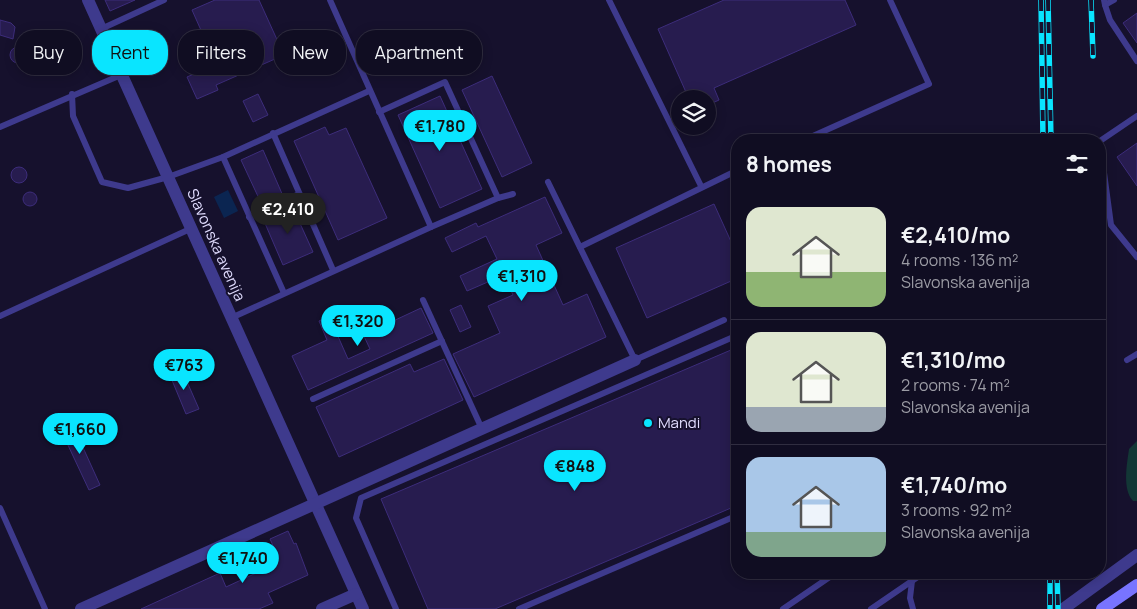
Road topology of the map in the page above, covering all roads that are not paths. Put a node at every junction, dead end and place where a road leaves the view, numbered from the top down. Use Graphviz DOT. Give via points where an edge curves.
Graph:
graph roads {
  1 [pos="88,0"];
  2 [pos="164,0"];
  3 [pos="330,0"];
  4 [pos="609,0"];
  5 [pos="890,0"];
  6 [pos="1114,0"];
  7 [pos="1104,2"];
  8 [pos="101,29"];
  9 [pos="1137,61"];
  10 [pos="122,75"];
  11 [pos="369,90"];
  12 [pos="72,94"];
  13 [pos="379,112"];
  14 [pos="1137,116"];
  15 [pos="0,127"];
  16 [pos="273,133"];
  17 [pos="817,134"];
  18 [pos="1106,138"];
  19 [pos="223,157"];
  20 [pos="731,173"];
  21 [pos="168,178"];
  22 [pos="548,182"];
  23 [pos="701,186"];
  24 [pos="1106,187"];
  25 [pos="299,194"];
  26 [pos="513,194"];
  27 [pos="498,198"];
  28 [pos="249,217"];
  29 [pos="431,227"];
  30 [pos="190,229"];
  31 [pos="580,247"];
  32 [pos="1137,257"];
  33 [pos="333,270"];
  34 [pos="284,293"];
  35 [pos="423,300"];
  36 [pos="0,316"];
  37 [pos="231,318"];
  38 [pos="724,320"];
  39 [pos="731,339"];
  40 [pos="442,341"];
  41 [pos="1137,354"];
  42 [pos="635,360"];
  43 [pos="1127,360"];
  44 [pos="313,399"];
  45 [pos="482,429"];
  46 [pos="315,504"];
  47 [pos="0,508"];
  48 [pos="731,518"];
  49 [pos="1137,556"];
  50 [pos="1106,578"];
  51 [pos="827,579"];
  52 [pos="915,579"];
  53 [pos="1105,579"];
  54 [pos="912,581"];
  55 [pos="1137,585"];
  56 [pos="356,594"];
  57 [pos="45,609"];
  58 [pos="82,609"];
  59 [pos="322,609"];
  60 [pos="363,609"];
  61 [pos="396,609"];
  62 [pos="519,609"];
  63 [pos="783,609"];
  64 [pos="870,609"];
  65 [pos="913,609"];
  66 [pos="1063,609"];
  67 [pos="1102,609"];
  1 -- 8 [label="street, Slavonska avenija"];
  2 -- 8 [label="lane"];
  3 -- 11 [label="lane"];
  4 -- 23 [label="lane"];
  5 -- 17 [label="lane" via="929,84"];
  6 -- 7 [label="lane"];
  7 -- 9 [label="lane" via="1110,20"];
  10 -- 12 [label="lane"];
  10 -- 21 [label="street, Slavonska avenija"];
  11 -- 13 [label="lane"];
  11 -- 16 [label="lane"];
  12 -- 15 [label="lane"];
  12 -- 21 [label="lane" via="73,116 102,182 128,188"];
  13 -- 27 [label="lane" via="445,82"];
  13 -- 29 [label="lane"];
  14 -- 18 [label="lane"];
  16 -- 19 [label="lane"];
  16 -- 25 [label="lane"];
  19 -- 21 [label="lane"];
  19 -- 28 [label="lane"];
  20 -- 23 [label="lane"];
  21 -- 30 [label="street, Slavonska avenija"];
  22 -- 31 [label="lane"];
  23 -- 31 [label="lane"];
  24 -- 32 [label="lane" via="1111,225"];
  25 -- 28 [label="lane"];
  25 -- 33 [label="lane"];
  26 -- 27 [label="lane"];
  27 -- 29 [label="lane"];
  28 -- 34 [label="lane"];
  29 -- 33 [label="lane"];
  30 -- 36 [label="lane"];
  30 -- 37 [label="street, Slavonska avenija"];
  31 -- 42 [label="lane"];
  33 -- 34 [label="lane"];
  34 -- 37 [label="lane"];
  35 -- 40 [label="lane"];
  37 -- 46 [label="street, Slavonska avenija"];
  38 -- 42 [label="lane"];
  39 -- 61 [label="lane" via="361,498 356,518"];
  40 -- 44 [label="lane"];
  40 -- 45 [label="lane"];
  41 -- 43 [label="lane"];
  42 -- 45 [label="street"];
  45 -- 46 [label="street"];
  46 -- 56 [label="street, Slavonska avenija"];
  46 -- 58 [label="street"];
  47 -- 57 [label="lane"];
  48 -- 62 [label="lane"];
  49 -- 50 [label="street"];
  51 -- 63 [label="lane"];
  52 -- 54 [label="lane"];
  53 -- 66 [label="street"];
  54 -- 64 [label="lane"];
  54 -- 65 [label="lane" via="910,598"];
  55 -- 67 [label="main road"];
  56 -- 59 [label="street"];
  56 -- 60 [label="street, Slavonska avenija"];
}
